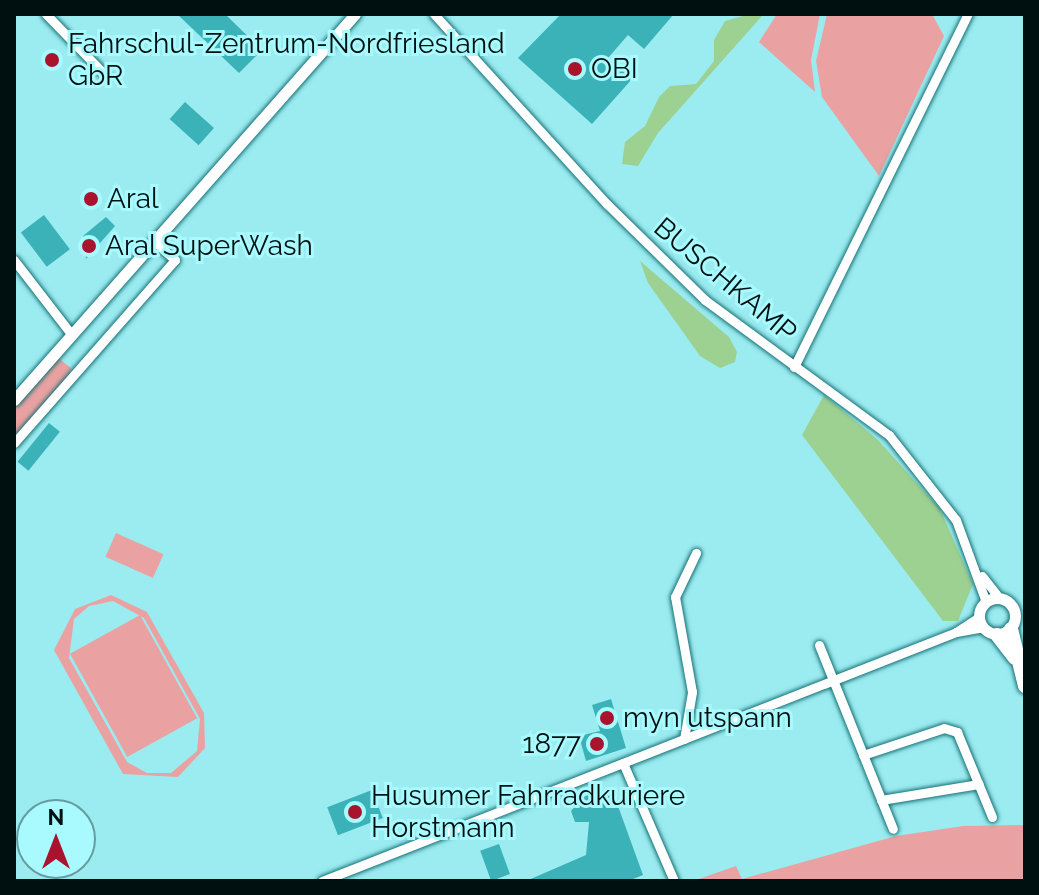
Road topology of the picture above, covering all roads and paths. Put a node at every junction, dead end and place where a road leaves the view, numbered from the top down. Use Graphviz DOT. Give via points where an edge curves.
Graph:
graph roads {
  1 [pos="46,14"];
  2 [pos="355,14"];
  3 [pos="434,14"];
  4 [pos="968,14"];
  5 [pos="106,76"];
  6 [pos="154,241"];
  7 [pos="14,260"];
  8 [pos="72,335"];
  9 [pos="794,367"];
  10 [pos="14,400"];
  11 [pos="14,443"];
  12 [pos="696,553"];
  13 [pos="982,576"];
  14 [pos="999,598"];
  15 [pos="1025,601"];
  16 [pos="986,602"];
  17 [pos="1017,609"];
  18 [pos="981,622"];
  19 [pos="1004,632"];
  20 [pos="819,645"];
  21 [pos="834,680"];
  22 [pos="1025,686"];
  23 [pos="684,739"];
  24 [pos="863,755"];
  25 [pos="623,763"];
  26 [pos="979,784"];
  27 [pos="881,800"];
  28 [pos="992,817"];
  29 [pos="893,829"];
  30 [pos="322,881"];
  31 [pos="674,881"];
  1 -- 5 [label="street"];
  2 -- 6 [label="main road"];
  3 -- 9 [label="street, BUSCHKAMP" via="653,251"];
  4 -- 9 [label="street"];
  6 -- 8 [label="main road"];
  6 -- 11 [label="street" via="175,260"];
  7 -- 8 [label="street"];
  8 -- 10 [label="main road"];
  9 -- 13 [label="street, BUSCHKAMP" via="879,427 919,467 956,520"];
  12 -- 23 [label="street" via="675,597 692,692"];
  13 -- 14 [label="street, BUSCHKAMP"];
  13 -- 16 [label="street, BUSCHKAMP"];
  14 -- 16 [label="main road"];
  14 -- 17 [label="main road"];
  15 -- 17 [label="main road"];
  16 -- 18 [label="main road"];
  17 -- 19 [label="main road"];
  18 -- 19 [label="main road"];
  18 -- 21 [label="street"];
  19 -- 22 [label="highway"];
  20 -- 21 [label="street"];
  21 -- 23 [label="street"];
  21 -- 24 [label="street"];
  23 -- 25 [label="street"];
  24 -- 26 [label="street" via="944,728 957,732"];
  24 -- 27 [label="street"];
  25 -- 30 [label="street"];
  25 -- 31 [label="street"];
  26 -- 27 [label="street"];
  26 -- 28 [label="street"];
  27 -- 29 [label="street"];
}
